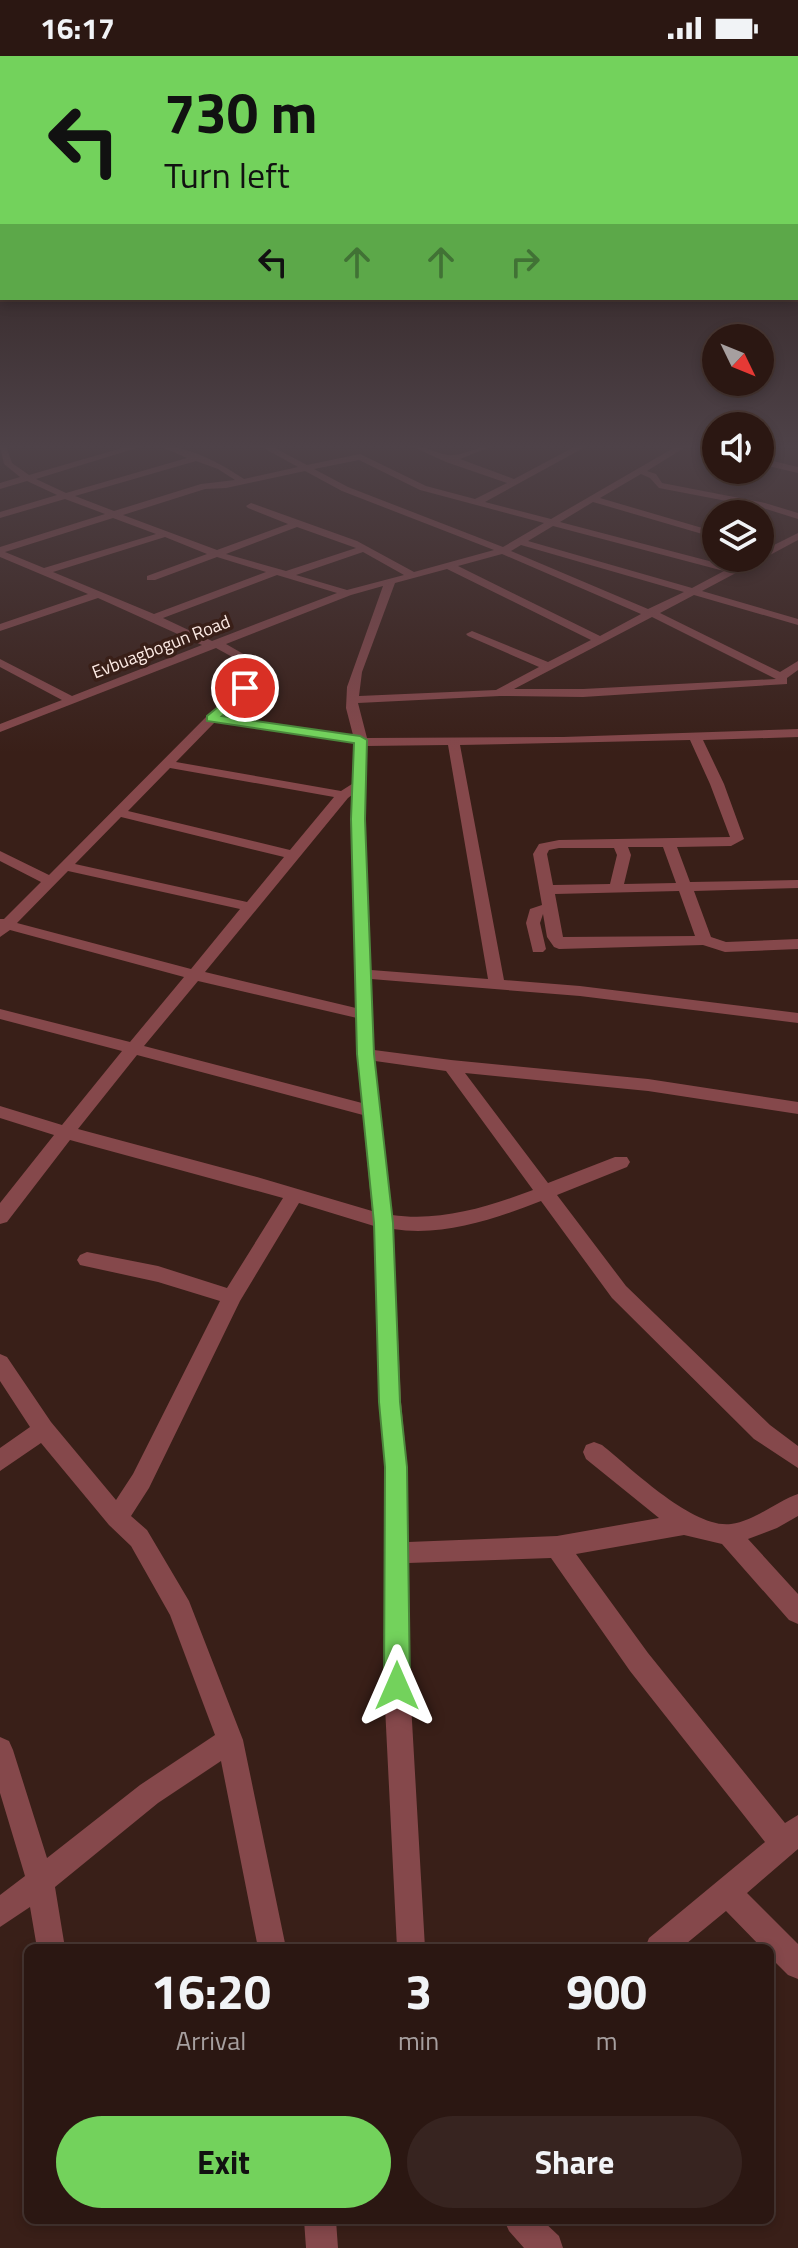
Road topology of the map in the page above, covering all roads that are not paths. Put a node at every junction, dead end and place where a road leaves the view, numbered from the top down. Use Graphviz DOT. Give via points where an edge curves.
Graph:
graph roads {
  1 [pos="118,548"];
  2 [pos="202,548"];
  3 [pos="232,548"];
  4 [pos="365,548"];
  5 [pos="496,548"];
  6 [pos="509,548"];
  7 [pos="544,548"];
  8 [pos="651,548"];
  9 [pos="0,551"];
  10 [pos="503,551"];
  11 [pos="774,552"];
  12 [pos="798,552"];
  13 [pos="217,554"];
  14 [pos="702,562"];
  15 [pos="451,567"];
  16 [pos="41,572"];
  17 [pos="733,572"];
  18 [pos="284,573"];
  19 [pos="414,576"];
  20 [pos="151,578"];
  21 [pos="390,581"];
  22 [pos="691,591"];
  23 [pos="347,593"];
  24 [pos="96,595"];
  25 [pos="649,613"];
  26 [pos="152,618"];
  27 [pos="798,622"];
  28 [pos="0,628"];
  29 [pos="472,634"];
  30 [pos="598,639"];
  31 [pos="213,644"];
  32 [pos="0,662"];
  33 [pos="798,665"];
  34 [pos="547,666"];
  35 [pos="16,671"];
  36 [pos="0,677"];
  37 [pos="785,683"];
  38 [pos="498,693"];
  39 [pos="69,699"];
  40 [pos="352,700"];
  41 [pos="212,718"];
  42 [pos="0,728"];
  43 [pos="798,733"];
  44 [pos="694,735"];
  45 [pos="360,740"];
  46 [pos="453,740"];
  47 [pos="168,764"];
  48 [pos="350,790"];
  49 [pos="120,813"];
  50 [pos="669,843"];
  51 [pos="620,844"];
  52 [pos="0,855"];
  53 [pos="293,855"];
  54 [pos="65,866"];
  55 [pos="50,881"];
  56 [pos="798,884"];
  57 [pos="686,887"];
  58 [pos="616,888"];
  59 [pos="546,890"];
  60 [pos="249,907"];
  61 [pos="551,907"];
  62 [pos="2,926"];
  63 [pos="704,940"];
  64 [pos="798,944"];
  65 [pos="538,949"];
  66 [pos="365,974"];
  67 [pos="195,975"];
  68 [pos="497,984"];
  69 [pos="0,1014"];
  70 [pos="366,1015"];
  71 [pos="798,1018"];
  72 [pos="132,1050"];
  73 [pos="366,1054"];
  74 [pos="451,1066"];
  75 [pos="798,1108"];
  76 [pos="371,1111"];
  77 [pos="0,1112"];
  78 [pos="64,1134"];
  79 [pos="621,1162"];
  80 [pos="544,1190"];
  81 [pos="295,1194"];
  82 [pos="0,1217"];
  83 [pos="383,1223"];
  84 [pos="87,1260"];
  85 [pos="232,1297"];
  86 [pos="0,1363"];
  87 [pos="43,1429"];
  88 [pos="594,1452"];
  89 [pos="798,1458"];
  90 [pos="0,1461"];
  91 [pos="798,1504"];
  92 [pos="117,1518"];
  93 [pos="684,1524"];
  94 [pos="729,1535"];
  95 [pos="557,1547"];
  96 [pos="396,1553"];
  97 [pos="798,1612"];
  98 [pos="230,1740"];
  99 [pos="0,1750"];
  100 [pos="791,1837"];
  101 [pos="40,1880"];
  102 [pos="726,1891"];
  103 [pos="0,1913"];
  104 [pos="50,1944"];
  105 [pos="271,1944"];
  106 [pos="411,1944"];
  107 [pos="664,1944"];
  108 [pos="798,1965"];
  109 [pos="320,2224"];
  110 [pos="524,2224"];
  111 [pos="322,2248"];
  112 [pos="547,2248"];
  1 -- 16 [label="street"];
  2 -- 13 [label="street"];
  3 -- 13 [label="street"];
  4 -- 18 [label="street"];
  4 -- 19 [label="street"];
  5 -- 10 [label="street"];
  6 -- 10 [label="street, Evbuagbogun Road"];
  7 -- 22 [label="street"];
  8 -- 14 [label="street"];
  9 -- 16 [label="street"];
  10 -- 15 [label="street, Evbuagbogun Road"];
  10 -- 25 [label="street"];
  11 -- 12 [label="street"];
  13 -- 18 [label="street"];
  13 -- 20 [label="street"];
  15 -- 19 [label="street, Evbuagbogun Road"];
  15 -- 30 [label="street"];
  16 -- 24 [label="street"];
  17 -- 22 [label="street"];
  18 -- 23 [label="street"];
  18 -- 26 [label="street"];
  19 -- 21 [label="street, Evbuagbogun Road"];
  21 -- 23 [label="street, Evbuagbogun Road"];
  21 -- 40 [label="street"];
  22 -- 25 [label="street"];
  22 -- 27 [label="street"];
  23 -- 31 [label="street, Evbuagbogun Road"];
  24 -- 26 [label="street"];
  24 -- 28 [label="street"];
  25 -- 30 [label="street"];
  25 -- 37 [label="street"];
  26 -- 31 [label="street"];
  29 -- 34 [label="street"];
  30 -- 34 [label="street"];
  31 -- 39 [label="street, Evbuagbogun Road"];
  31 -- 41 [label="street" via="265,670"];
  32 -- 35 [label="street"];
  33 -- 37 [label="street"];
  34 -- 38 [label="street"];
  35 -- 36 [label="street"];
  35 -- 39 [label="street"];
  37 -- 38 [label="street"];
  38 -- 40 [label="street"];
  39 -- 42 [label="street, Evbuagbogun Road"];
  40 -- 45 [label="street"];
  41 -- 45 [label="street"];
  41 -- 47 [label="street"];
  43 -- 44 [label="street"];
  44 -- 46 [label="street"];
  44 -- 50 [label="street" via="737,839"];
  45 -- 46 [label="street"];
  45 -- 48 [label="street"];
  46 -- 68 [label="street"];
  47 -- 48 [label="street"];
  47 -- 49 [label="street"];
  48 -- 53 [label="street"];
  48 -- 66 [label="street"];
  49 -- 53 [label="street"];
  49 -- 54 [label="street"];
  50 -- 51 [label="street"];
  50 -- 57 [label="street"];
  51 -- 58 [label="street" via="624,855"];
  51 -- 59 [label="street" via="544,847 540,854"];
  52 -- 55 [label="street"];
  53 -- 60 [label="street"];
  54 -- 55 [label="street"];
  54 -- 60 [label="street"];
  55 -- 62 [label="street"];
  56 -- 57 [label="street"];
  57 -- 58 [label="street"];
  57 -- 63 [label="street"];
  58 -- 59 [label="street"];
  59 -- 61 [label="street"];
  60 -- 67 [label="street"];
  61 -- 63 [label="street" via="555,937 567,946"];
  61 -- 65 [label="street" via="535,912"];
  62 -- 67 [label="street"];
  63 -- 64 [label="street" via="725,947"];
  66 -- 68 [label="street"];
  66 -- 70 [label="street"];
  67 -- 70 [label="street"];
  67 -- 72 [label="street"];
  68 -- 71 [label="street"];
  69 -- 72 [label="street"];
  70 -- 73 [label="street"];
  72 -- 76 [label="street"];
  72 -- 78 [label="street"];
  73 -- 74 [label="street"];
  73 -- 76 [label="street"];
  74 -- 75 [label="street" via="648,1085"];
  74 -- 80 [label="street"];
  76 -- 83 [label="street"];
  77 -- 78 [label="street"];
  78 -- 81 [label="street"];
  78 -- 82 [label="street"];
  79 -- 80 [label="street"];
  80 -- 83 [label="street" via="485,1216 433,1224"];
  80 -- 89 [label="street" via="619,1292 762,1432"];
  81 -- 83 [label="street"];
  81 -- 85 [label="street"];
  83 -- 96 [label="street"];
  84 -- 85 [label="street"];
  85 -- 92 [label="street" via="141,1481"];
  86 -- 87 [label="street"];
  87 -- 90 [label="street"];
  87 -- 92 [label="street"];
  88 -- 93 [label="street"];
  91 -- 94 [label="street"];
  92 -- 98 [label="street" via="139,1538 180,1609"];
  93 -- 94 [label="street"];
  93 -- 95 [label="street"];
  94 -- 97 [label="street"];
  95 -- 96 [label="street"];
  95 -- 100 [label="street" via="639,1662"];
  96 -- 106 [label="street" via="397,1686"];
  98 -- 101 [label="street" via="149,1794"];
  98 -- 105 [label="street"];
  99 -- 101 [label="street"];
  100 -- 102 [label="street"];
  101 -- 103 [label="street"];
  101 -- 104 [label="street"];
  102 -- 107 [label="street"];
  102 -- 108 [label="street"];
  109 -- 111 [label="street"];
  110 -- 112 [label="street"];
}
